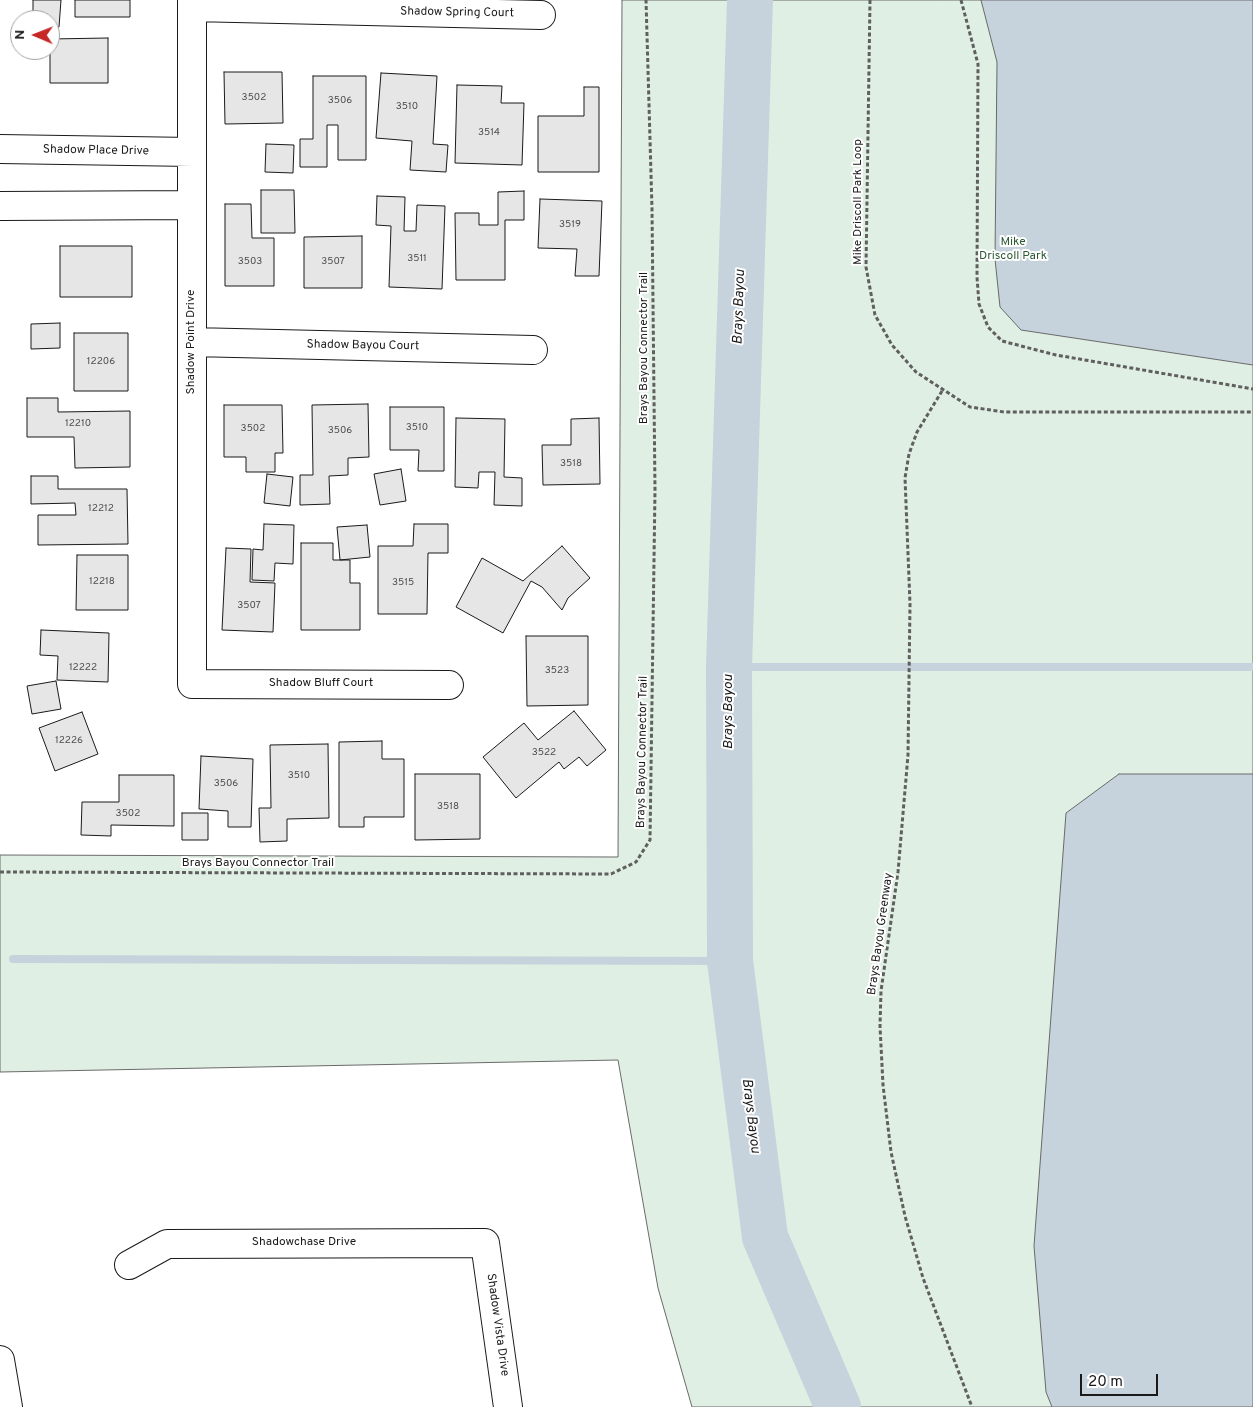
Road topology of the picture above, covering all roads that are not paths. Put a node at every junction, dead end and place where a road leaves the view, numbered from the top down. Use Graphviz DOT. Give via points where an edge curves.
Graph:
graph roads {
  1 [pos="192,4"];
  2 [pos="541,15"];
  3 [pos="0,149"];
  4 [pos="192,152"];
  5 [pos="192,205"];
  6 [pos="0,206"];
  7 [pos="192,342"];
  8 [pos="533,350"];
  9 [pos="192,684"];
  10 [pos="449,685"];
  11 [pos="485,1242"];
  12 [pos="129,1265"];
  13 [pos="0,1360"];
  14 [pos="8,1407"];
  15 [pos="508,1407"];
  1 -- 2 [label="street, Shadow Spring Court"];
  1 -- 4 [label="street, Shadow Point Drive"];
  3 -- 4 [label="street, Shadow Place Drive"];
  4 -- 5 [label="street, Shadow Point Drive"];
  5 -- 6 [label="street"];
  5 -- 7 [label="street, Shadow Point Drive"];
  7 -- 8 [label="street, Shadow Bayou Court"];
  7 -- 9 [label="street, Shadow Point Drive"];
  9 -- 10 [label="street, Shadow Bluff Court"];
  11 -- 12 [label="street, Shadowchase Drive" via="167,1244"];
  11 -- 15 [label="street, Shadow Vista Drive"];
  13 -- 14 [label="street"];
}
